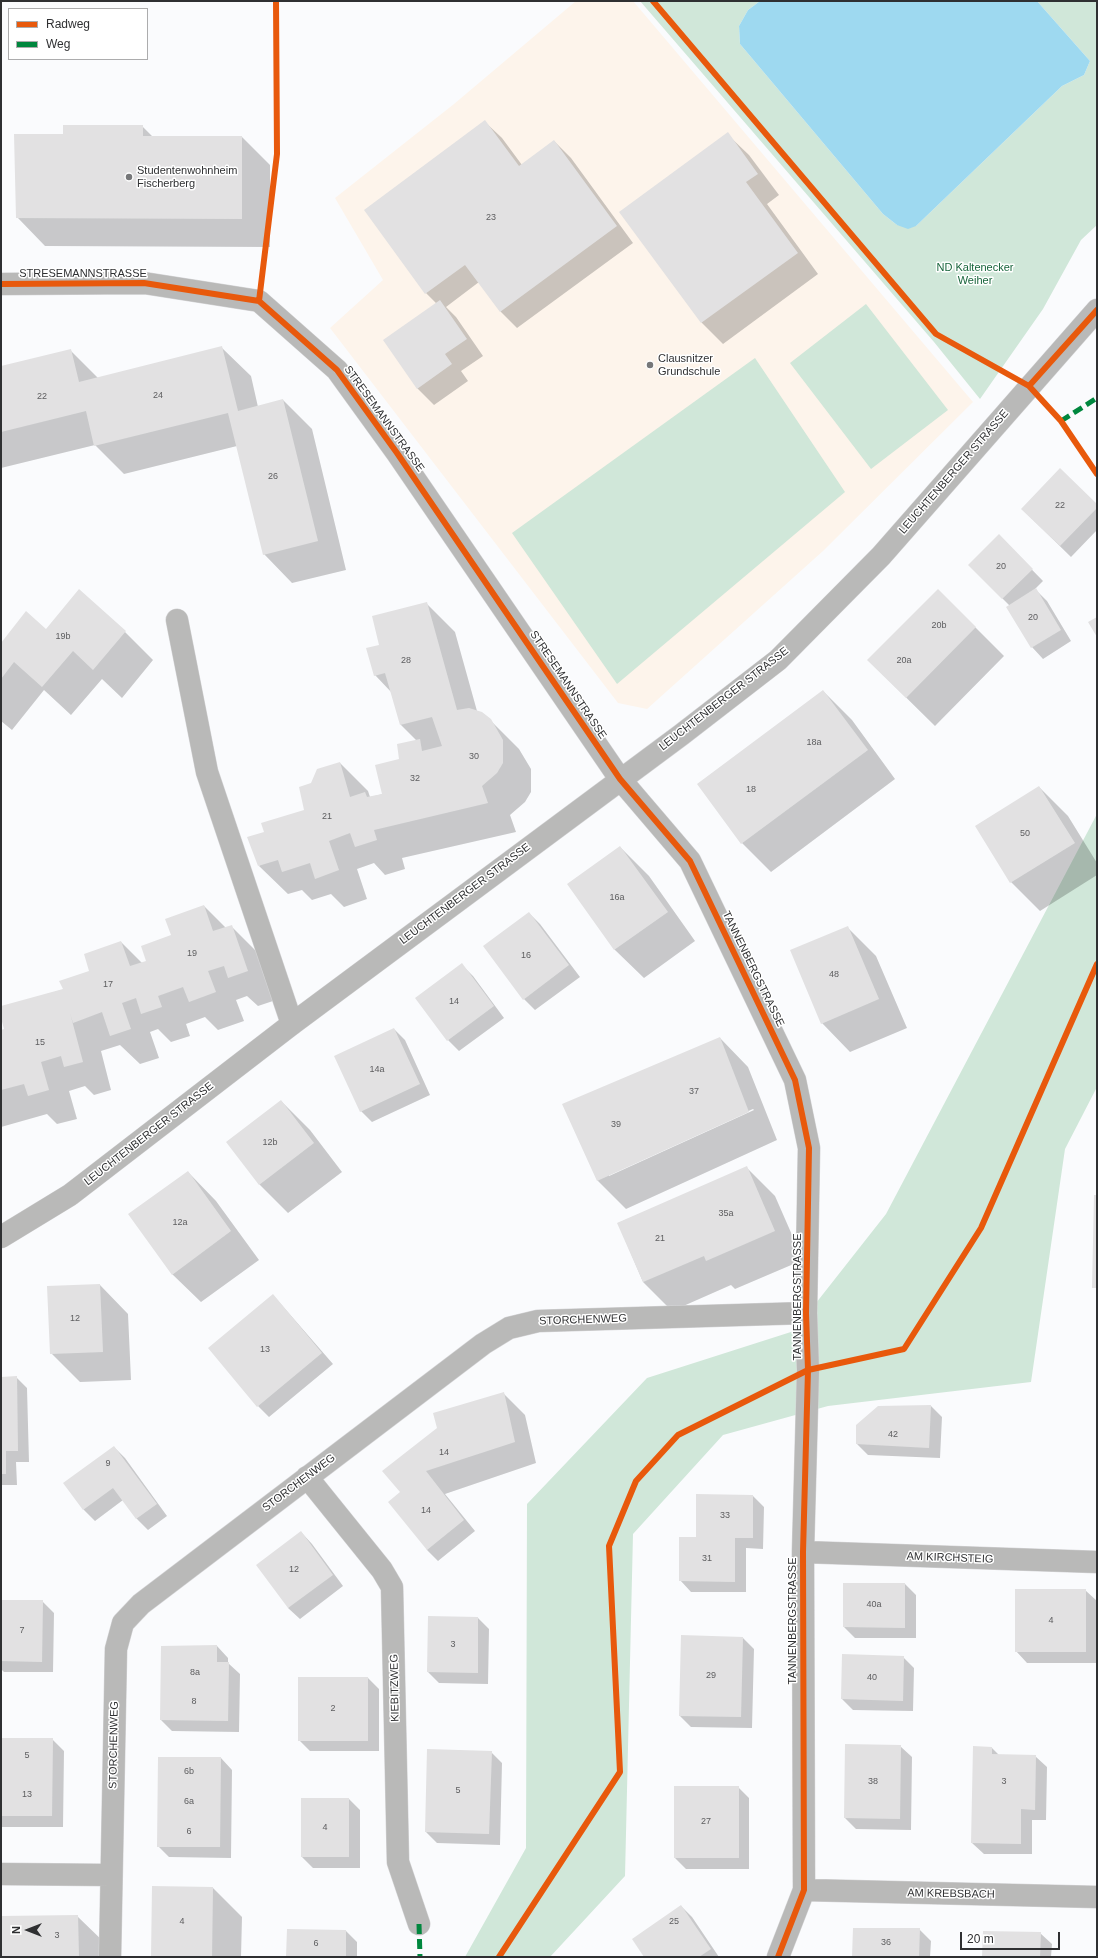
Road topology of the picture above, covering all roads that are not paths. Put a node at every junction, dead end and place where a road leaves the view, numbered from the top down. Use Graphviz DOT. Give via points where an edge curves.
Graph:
graph roads {
  1 [pos="1,284"];
  2 [pos="1097,310"];
  3 [pos="177,620"];
  4 [pos="620,779"];
  5 [pos="292,1024"];
  6 [pos="1,1237"];
  7 [pos="806,1313"];
  8 [pos="307,1477"];
  9 [pos="803,1552"];
  10 [pos="1097,1562"];
  11 [pos="1,1874"];
  12 [pos="111,1875"];
  13 [pos="804,1890"];
  14 [pos="1097,1897"];
  15 [pos="419,1924"];
  16 [pos="110,1957"];
  17 [pos="778,1957"];
  1 -- 4 [label="street, STRESEMANNSTRASSE" via="144,283 259,301 337,370 402,460"];
  2 -- 4 [label="street, LEUCHTENBERGER STRASSE" via="881,556 778,660 682,735"];
  3 -- 5 [label="street" via="207,772"];
  4 -- 5 [label="street, LEUCHTENBERGER STRASSE"];
  4 -- 7 [label="street, TANNENBERGSTRASSE" via="690,861 795,1080 809,1148"];
  5 -- 6 [label="street, LEUCHTENBERGER STRASSE" via="70,1195"];
  7 -- 8 [label="street, STORCHENWEG" via="538,1321 509,1328 483,1344"];
  7 -- 9 [label="street, TANNENBERGSTRASSE" via="808,1370"];
  8 -- 12 [label="street, STORCHENWEG" via="141,1604 123,1623 116,1649"];
  8 -- 15 [label="street, KIEBITZWEG" via="382,1570 392,1587 398,1862"];
  9 -- 10 [label="street, AM KIRCHSTEIG"];
  9 -- 13 [label="street, TANNENBERGSTRASSE"];
  11 -- 12 [label="street"];
  12 -- 16 [label="street, STORCHENWEG"];
  13 -- 14 [label="street, AM KREBSBACH"];
  13 -- 17 [label="street, TANNENBERGSTRASSE"];
}
